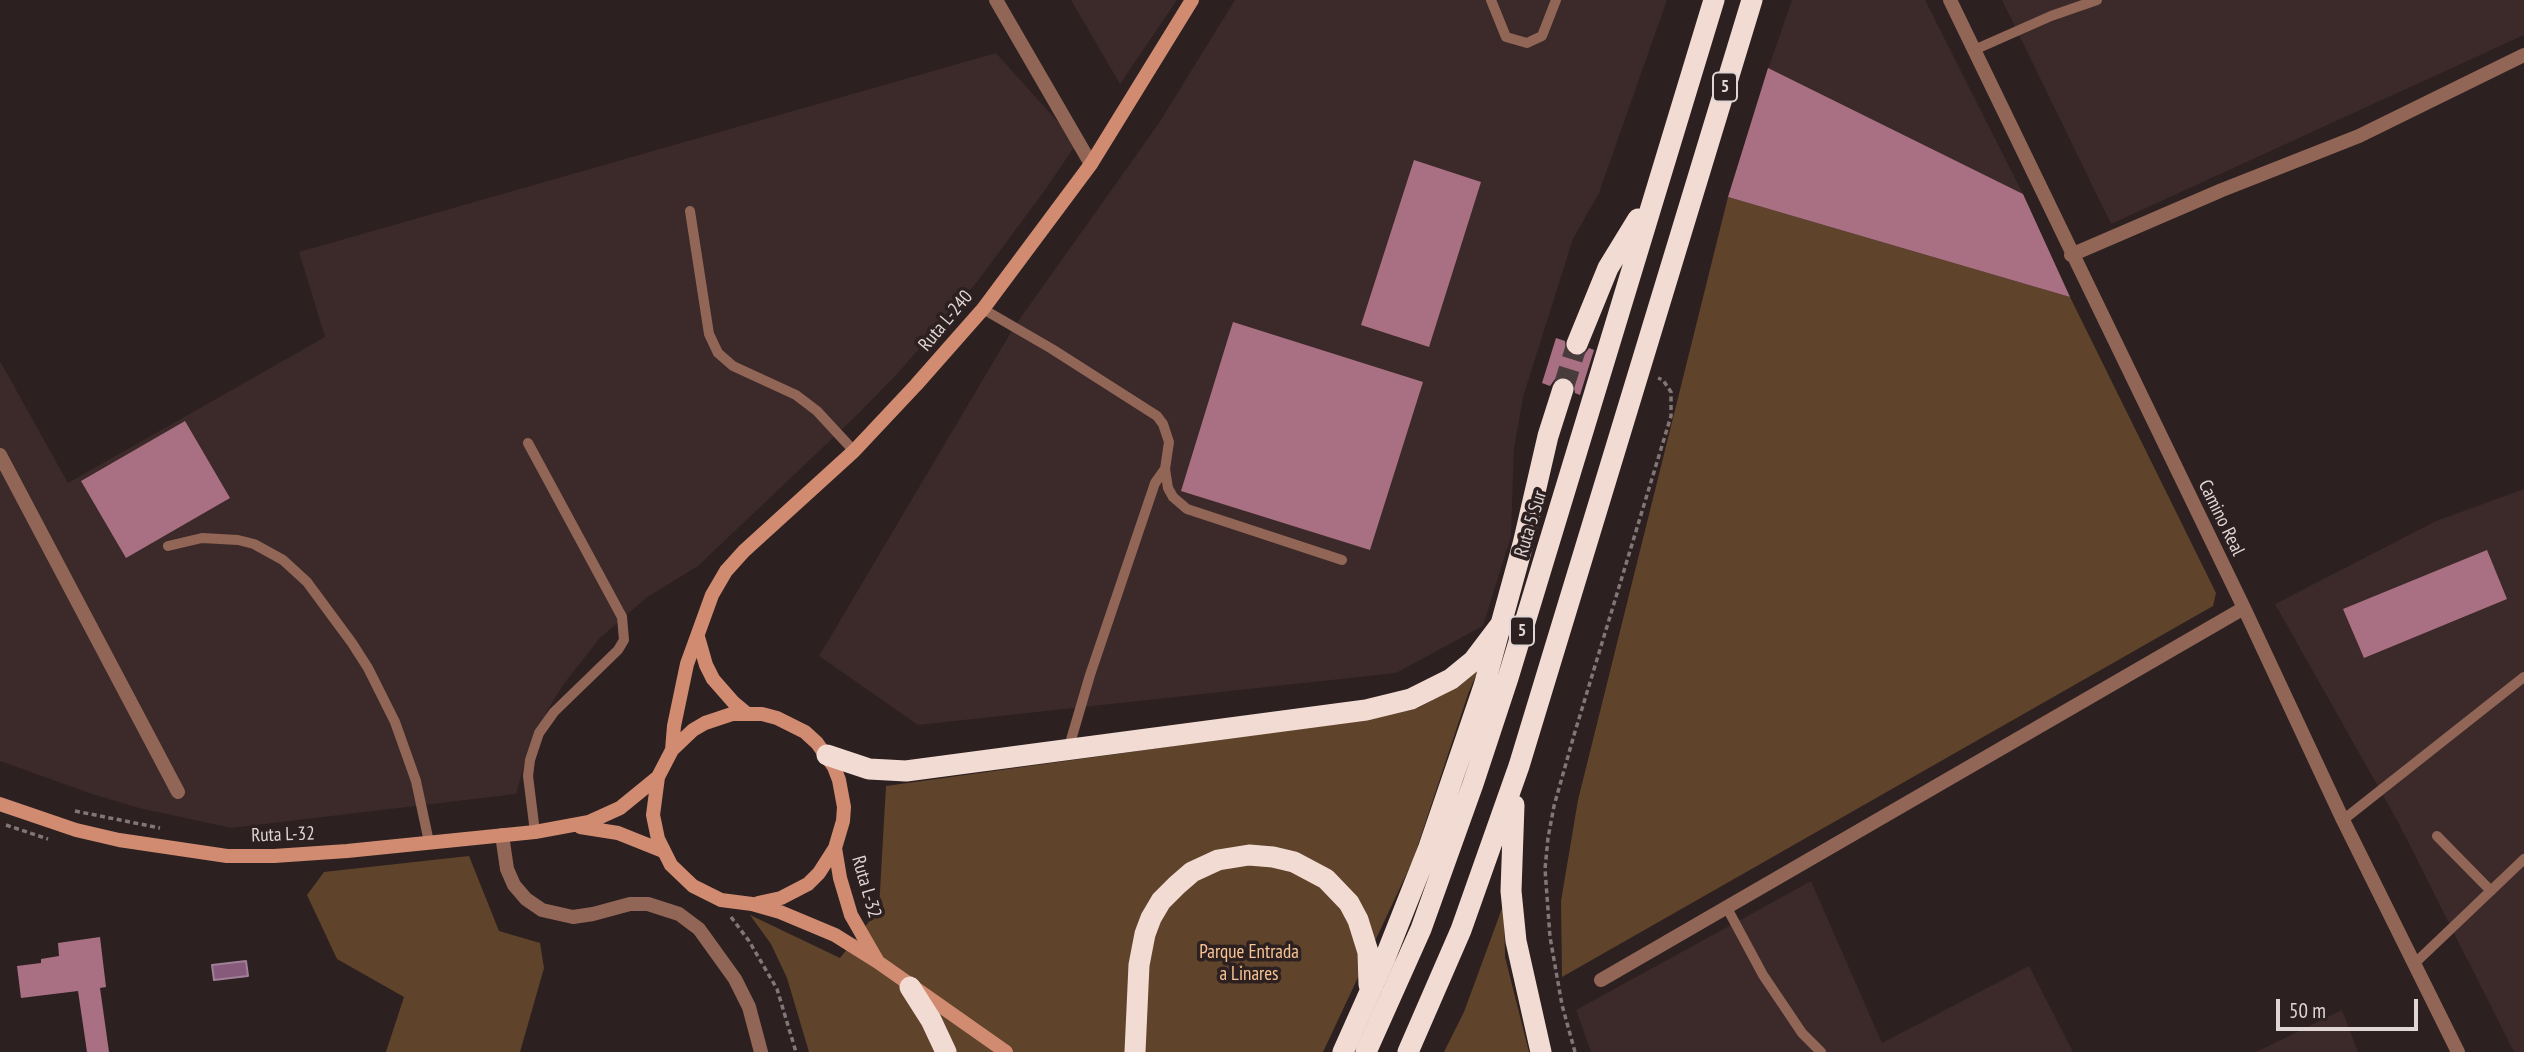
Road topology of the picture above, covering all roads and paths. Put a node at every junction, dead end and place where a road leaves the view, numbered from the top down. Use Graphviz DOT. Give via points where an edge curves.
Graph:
graph roads {
  1 [pos="996,0"];
  2 [pos="1192,0"];
  3 [pos="1491,0"];
  4 [pos="1556,0"];
  5 [pos="1714,0"];
  6 [pos="1752,0"];
  7 [pos="1950,0"];
  8 [pos="2097,0"];
  9 [pos="1974,50"];
  10 [pos="2524,55"];
  11 [pos="1091,164"];
  12 [pos="1651,200"];
  13 [pos="690,211"];
  14 [pos="2071,255"];
  15 [pos="982,309"];
  16 [pos="1577,344"];
  17 [pos="1640,369"];
  18 [pos="1563,389"];
  19 [pos="528,443"];
  20 [pos="854,451"];
  21 [pos="0,455"];
  22 [pos="1165,469"];
  23 [pos="168,546"];
  24 [pos="1342,560"];
  25 [pos="2244,608"];
  26 [pos="1501,624"];
  27 [pos="698,637"];
  28 [pos="2524,677"];
  29 [pos="746,713"];
  30 [pos="672,750"];
  31 [pos="1068,750"];
  32 [pos="827,755"];
  33 [pos="1519,766"];
  34 [pos="658,777"];
  35 [pos="178,792"];
  36 [pos="0,804"];
  37 [pos="74,811"];
  38 [pos="2343,820"];
  39 [pos="572,826"];
  40 [pos="168,829"];
  41 [pos="535,832"];
  42 [pos="502,835"];
  43 [pos="2437,836"];
  44 [pos="429,842"];
  45 [pos="835,848"];
  46 [pos="663,851"];
  47 [pos="2524,859"];
  48 [pos="2491,891"];
  49 [pos="721,900"];
  50 [pos="752,904"];
  51 [pos="1727,908"];
  52 [pos="878,962"];
  53 [pos="2414,964"];
  54 [pos="1601,980"];
  55 [pos="910,987"];
  56 [pos="1368,997"];
  57 [pos="761,1052"];
  58 [pos="796,1052"];
  59 [pos="946,1052"];
  60 [pos="1006,1052"];
  61 [pos="1135,1052"];
  62 [pos="1343,1052"];
  63 [pos="1366,1052"];
  64 [pos="1408,1052"];
  65 [pos="1541,1052"];
  66 [pos="1575,1052"];
  67 [pos="1821,1052"];
  68 [pos="2458,1052"];
  1 -- 11 [label="street"];
  2 -- 11 [label="main road, Ruta L-240"];
  3 -- 4 [label="lane" via="1506,37 1527,43 1542,36"];
  5 -- 12 [label="highway, Ruta 5 Sur / 5"];
  6 -- 17 [label="highway, 5"];
  7 -- 9 [label="street, Camino Real"];
  8 -- 9 [label="lane"];
  9 -- 14 [label="street, Camino Real"];
  10 -- 14 [label="street" via="2359,136"];
  11 -- 15 [label="main road, Ruta L-240"];
  12 -- 16 [label="highway" via="1608,268"];
  12 -- 63 [label="highway, Ruta 5 Sur / 5" via="1473,784 1425,918"];
  13 -- 20 [label="lane" via="709,334 718,353 733,366 796,395"];
  14 -- 25 [label="street, Camino Real"];
  15 -- 20 [label="main road, Ruta L-240"];
  15 -- 22 [label="lane" via="1157,416 1169,442"];
  17 -- 33 [label="highway, 5"];
  17 -- 66 [label="path" via="1663,380 1671,392 1671,416 1554,806 1545,869 1554,968"];
  18 -- 26 [label="highway"];
  19 -- 41 [label="lane" via="622,617 624,640 539,733 528,776"];
  20 -- 27 [label="main road, Ruta L-240" via="734,561 712,596"];
  21 -- 35 [label="street"];
  22 -- 24 [label="lane" via="1168,488 1187,509"];
  22 -- 31 [label="lane" via="1155,483"];
  23 -- 44 [label="lane" via="202,538 254,544 283,560 307,582 382,694 416,781"];
  25 -- 38 [label="street, Camino Real"];
  25 -- 51 [label="street"];
  26 -- 31 [label="highway" via="1465,668 1411,699 1366,710"];
  26 -- 56 [label="highway" via="1434,835"];
  27 -- 29 [label="main road" via="713,679"];
  27 -- 30 [label="main road, Ruta L-240" via="682,682"];
  28 -- 38 [label="lane"];
  29 -- 30 [label="main road, Ruta L-32" via="705,723"];
  29 -- 32 [label="main road, Ruta L-32" via="792,724"];
  30 -- 34 [label="main road, Ruta L-32"];
  31 -- 32 [label="highway" via="906,771 869,769"];
  32 -- 45 [label="main road, Ruta L-32" via="839,780 844,807"];
  33 -- 64 [label="highway, 5" via="1461,930"];
  33 -- 65 [label="highway" via="1512,816 1511,891 1516,941"];
  34 -- 39 [label="main road, Ruta L-32" via="620,808"];
  34 -- 46 [label="main road" via="653,815"];
  36 -- 44 [label="main road, Ruta L-32" via="119,840 227,856"];
  37 -- 40 [label="path"];
  38 -- 53 [label="street, Camino Real"];
  39 -- 41 [label="main road, Ruta L-32"];
  39 -- 46 [label="main road, Ruta L-32" via="618,833"];
  41 -- 42 [label="main road, Ruta L-32"];
  42 -- 44 [label="main road, Ruta L-32"];
  42 -- 57 [label="street" via="514,885 542,910 573,917 648,904 679,914 699,929 735,979 749,1007"];
  43 -- 48 [label="lane"];
  45 -- 50 [label="main road" via="808,884 781,898"];
  45 -- 52 [label="main road, Ruta L-32" via="851,915"];
  46 -- 49 [label="main road, Ruta L-32" via="693,887"];
  47 -- 48 [label="lane"];
  48 -- 53 [label="lane"];
  49 -- 50 [label="main road, Ruta L-32"];
  49 -- 58 [label="path" via="776,989"];
  50 -- 52 [label="main road, Ruta L-32" via="816,926"];
  51 -- 54 [label="street"];
  51 -- 67 [label="lane" via="1763,975 1802,1033"];
  52 -- 55 [label="main road, Ruta L-32"];
  53 -- 68 [label="street, Camino Real"];
  55 -- 59 [label="highway"];
  55 -- 60 [label="main road, Ruta L-32"];
  56 -- 61 [label="highway" via="1365,940 1354,911 1326,878 1273,857 1218,860 1192,872 1161,901 1151,918 1139,965"];
  56 -- 62 [label="highway"];
}
